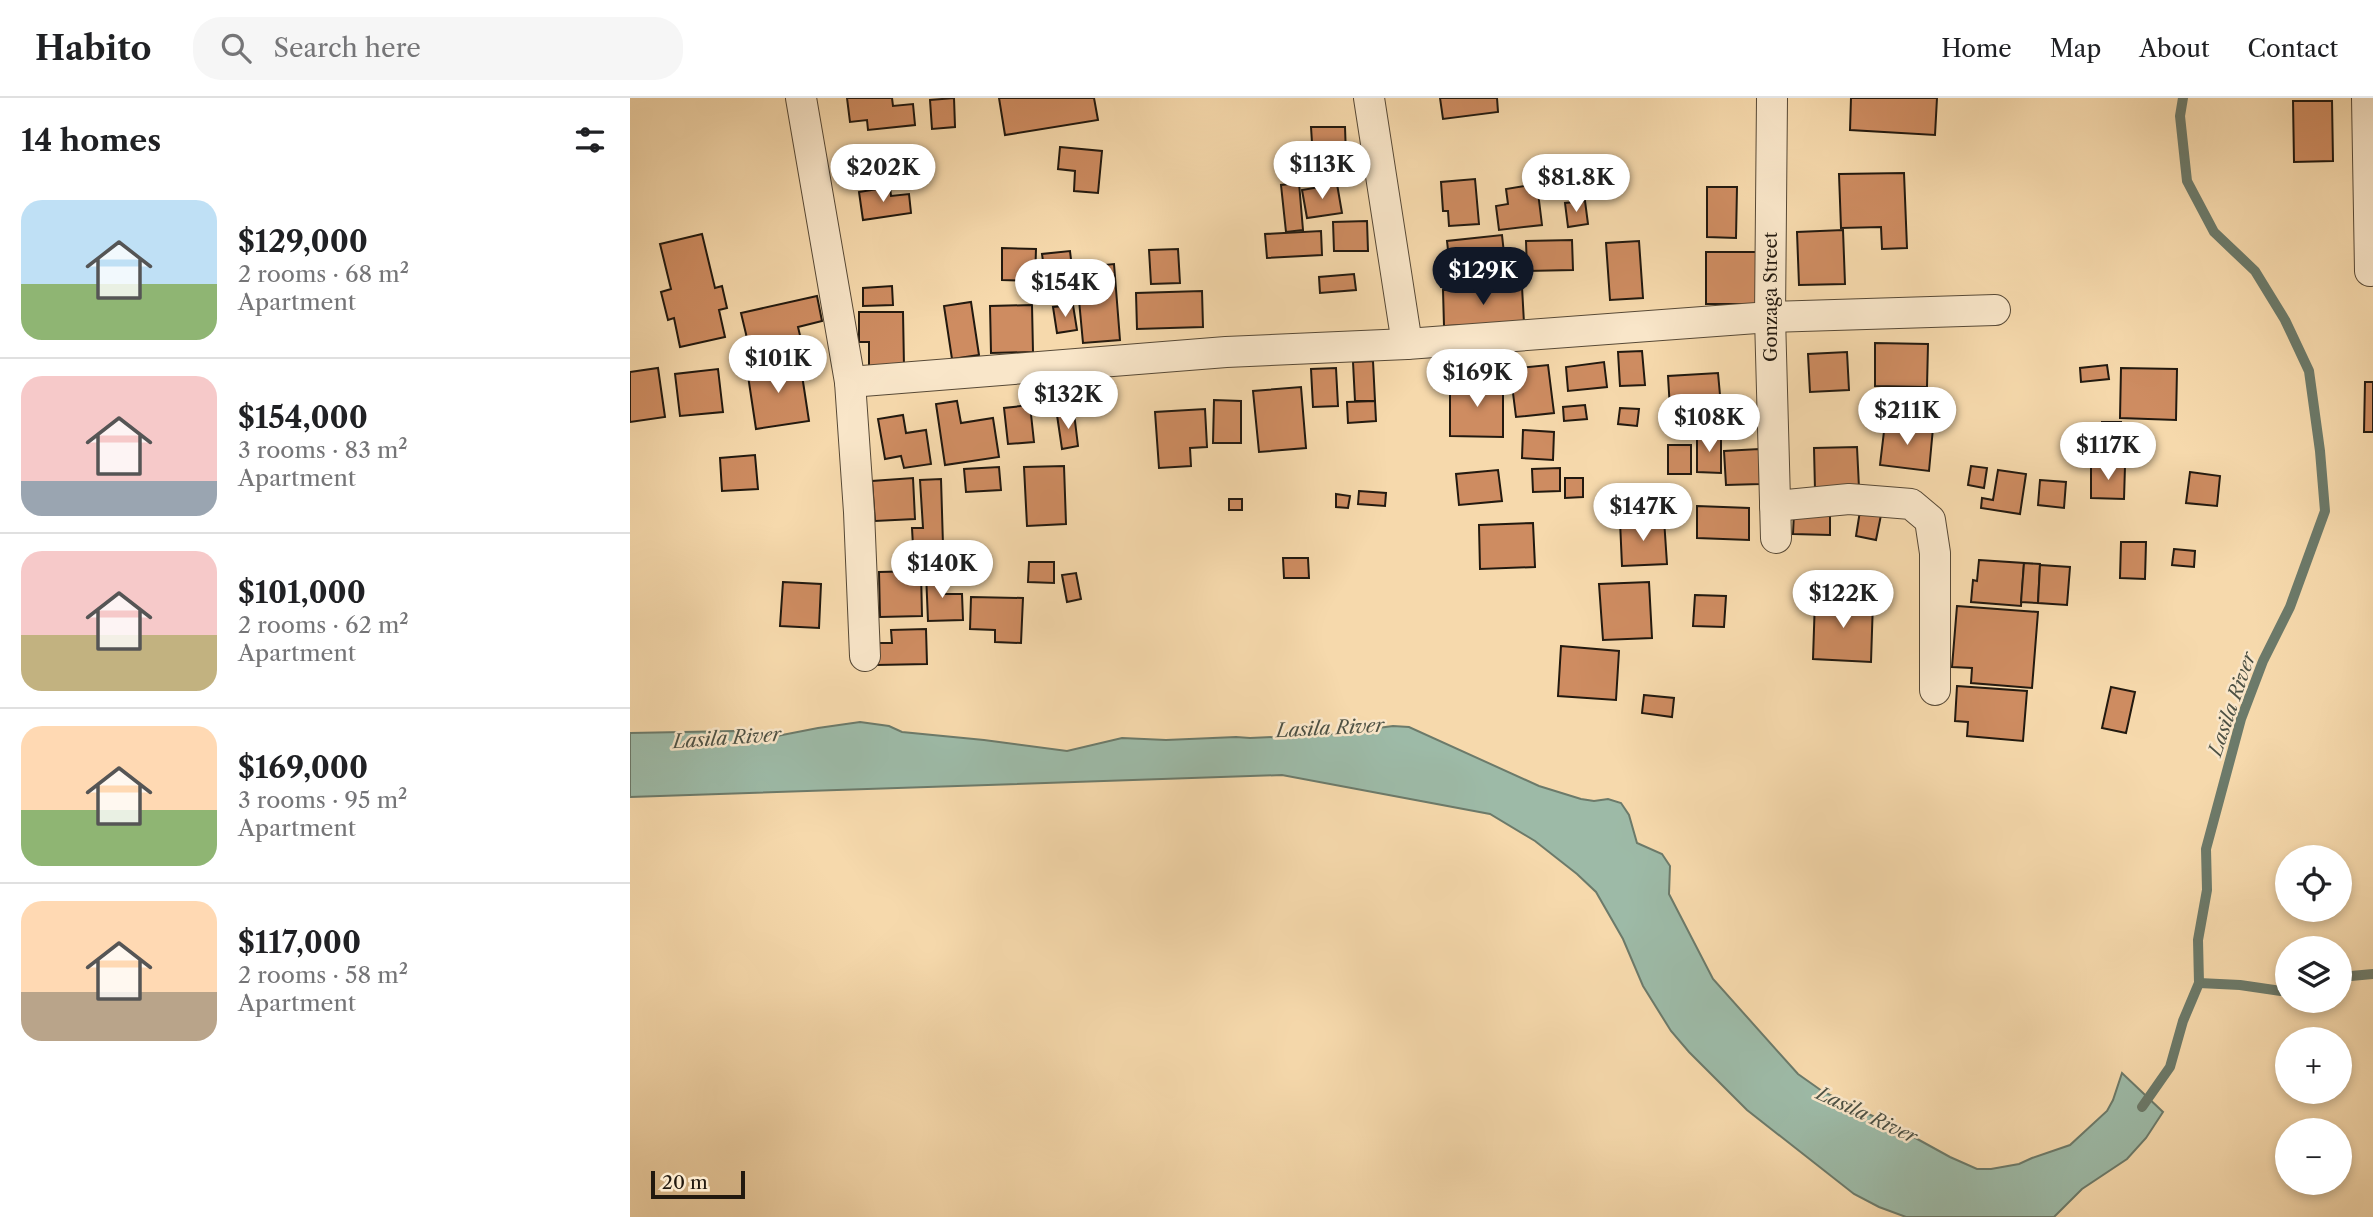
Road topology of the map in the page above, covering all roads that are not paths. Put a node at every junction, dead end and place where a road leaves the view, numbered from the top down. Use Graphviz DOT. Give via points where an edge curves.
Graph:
graph roads {
  1 [pos="801,98"];
  2 [pos="1369,98"];
  3 [pos="1772,98"];
  4 [pos="2367,98"];
  5 [pos="2370,271"];
  6 [pos="1995,310"];
  7 [pos="1770,317"];
  8 [pos="1407,344"];
  9 [pos="850,383"];
  10 [pos="1775,506"];
  11 [pos="1776,538"];
  12 [pos="865,656"];
  13 [pos="1935,690"];
  1 -- 9 [label="street"];
  2 -- 8 [label="street"];
  3 -- 7 [label="street, Gonzaga Street"];
  4 -- 5 [label="street"];
  6 -- 7 [label="street"];
  7 -- 8 [label="street"];
  7 -- 10 [label="street, Gonzaga Street"];
  8 -- 9 [label="street" via="1226,352"];
  9 -- 12 [label="street"];
  10 -- 11 [label="street, Gonzaga Street"];
  10 -- 13 [label="street" via="1849,499 1911,504 1930,520 1935,553"];
}
